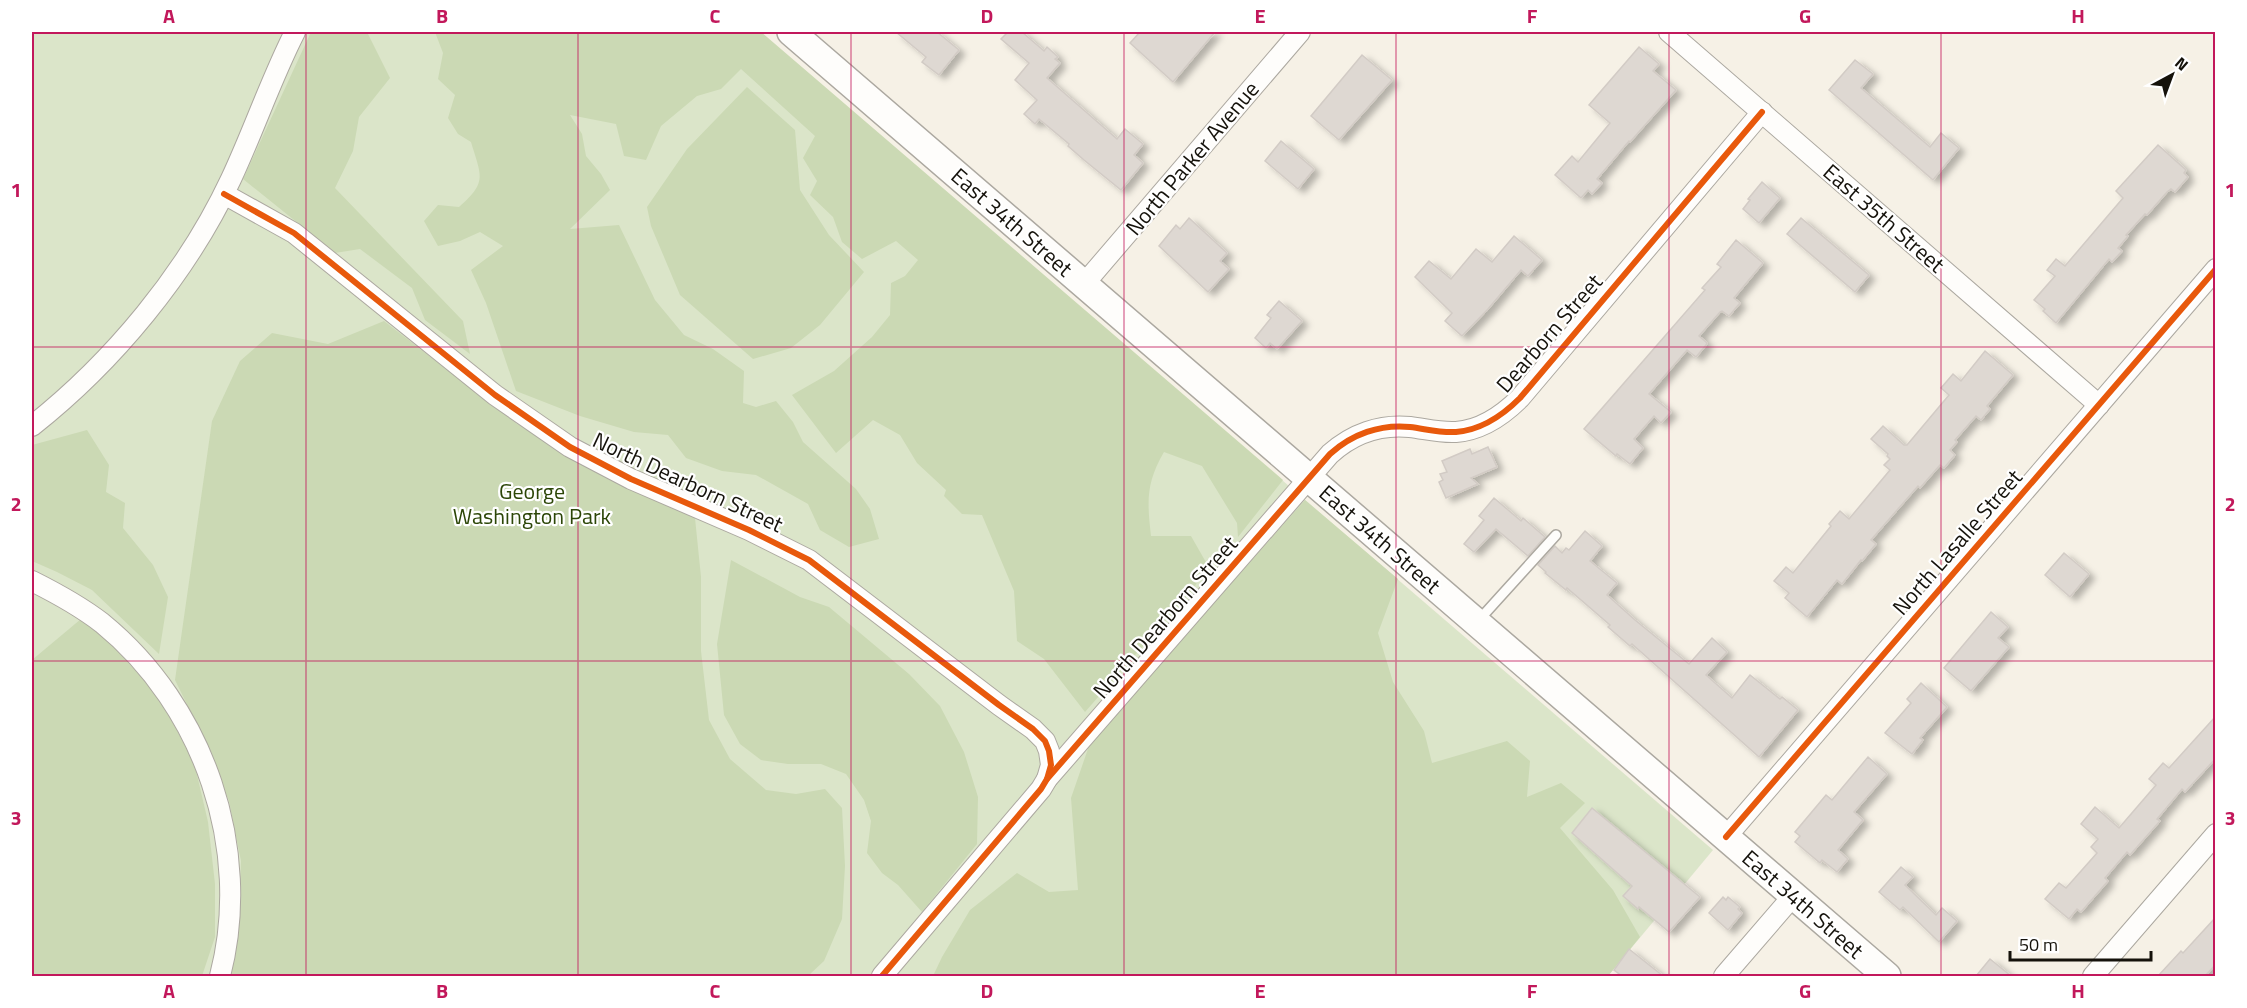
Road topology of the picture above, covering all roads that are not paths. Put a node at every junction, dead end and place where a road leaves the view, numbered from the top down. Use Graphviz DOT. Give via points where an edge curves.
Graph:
graph roads {
  1 [pos="295,32"];
  2 [pos="791,32"];
  3 [pos="1300,32"];
  4 [pos="1669,32"];
  5 [pos="1762,112"];
  6 [pos="224,194"];
  7 [pos="2216,269"];
  8 [pos="1084,284"];
  9 [pos="2099,405"];
  10 [pos="32,426"];
  11 [pos="1309,478"];
  12 [pos="1556,535"];
  13 [pos="32,581"];
  14 [pos="1477,622"];
  15 [pos="1047,779"];
  16 [pos="2216,834"];
  17 [pos="1726,837"];
  18 [pos="1793,896"];
  19 [pos="220,976"];
  20 [pos="882,976"];
  21 [pos="1724,976"];
  22 [pos="1887,976"];
  23 [pos="2093,976"];
  1 -- 6 [label="street"];
  2 -- 8 [label="main road, East 34th Street"];
  3 -- 8 [label="street, North Parker Avenue"];
  4 -- 5 [label="street, East 35th Street"];
  5 -- 9 [label="street, East 35th Street"];
  5 -- 11 [label="street, Dearborn Street" via="1505,411 1491,421 1463,431 1392,426 1366,432 1336,448"];
  6 -- 10 [label="street" via="178,268 130,332 75,389"];
  6 -- 15 [label="street, North Dearborn Street" via="302,239 495,395 570,447 631,479 776,542 835,578 1040,735 1050,750"];
  7 -- 9 [label="street, North Lasalle Street"];
  8 -- 11 [label="main road, East 34th Street"];
  9 -- 17 [label="street, North Lasalle Street"];
  11 -- 14 [label="main road, East 34th Street"];
  11 -- 15 [label="street, North Dearborn Street"];
  12 -- 14 [label="lane"];
  13 -- 19 [label="street" via="80,607 128,646 174,704 203,756 219,807 230,871 229,925"];
  14 -- 17 [label="main road, East 34th Street"];
  15 -- 20 [label="street, North Dearborn Street"];
  16 -- 23 [label="street"];
  17 -- 18 [label="main road, East 34th Street"];
  18 -- 21 [label="street"];
  18 -- 22 [label="main road, East 34th Street"];
}
